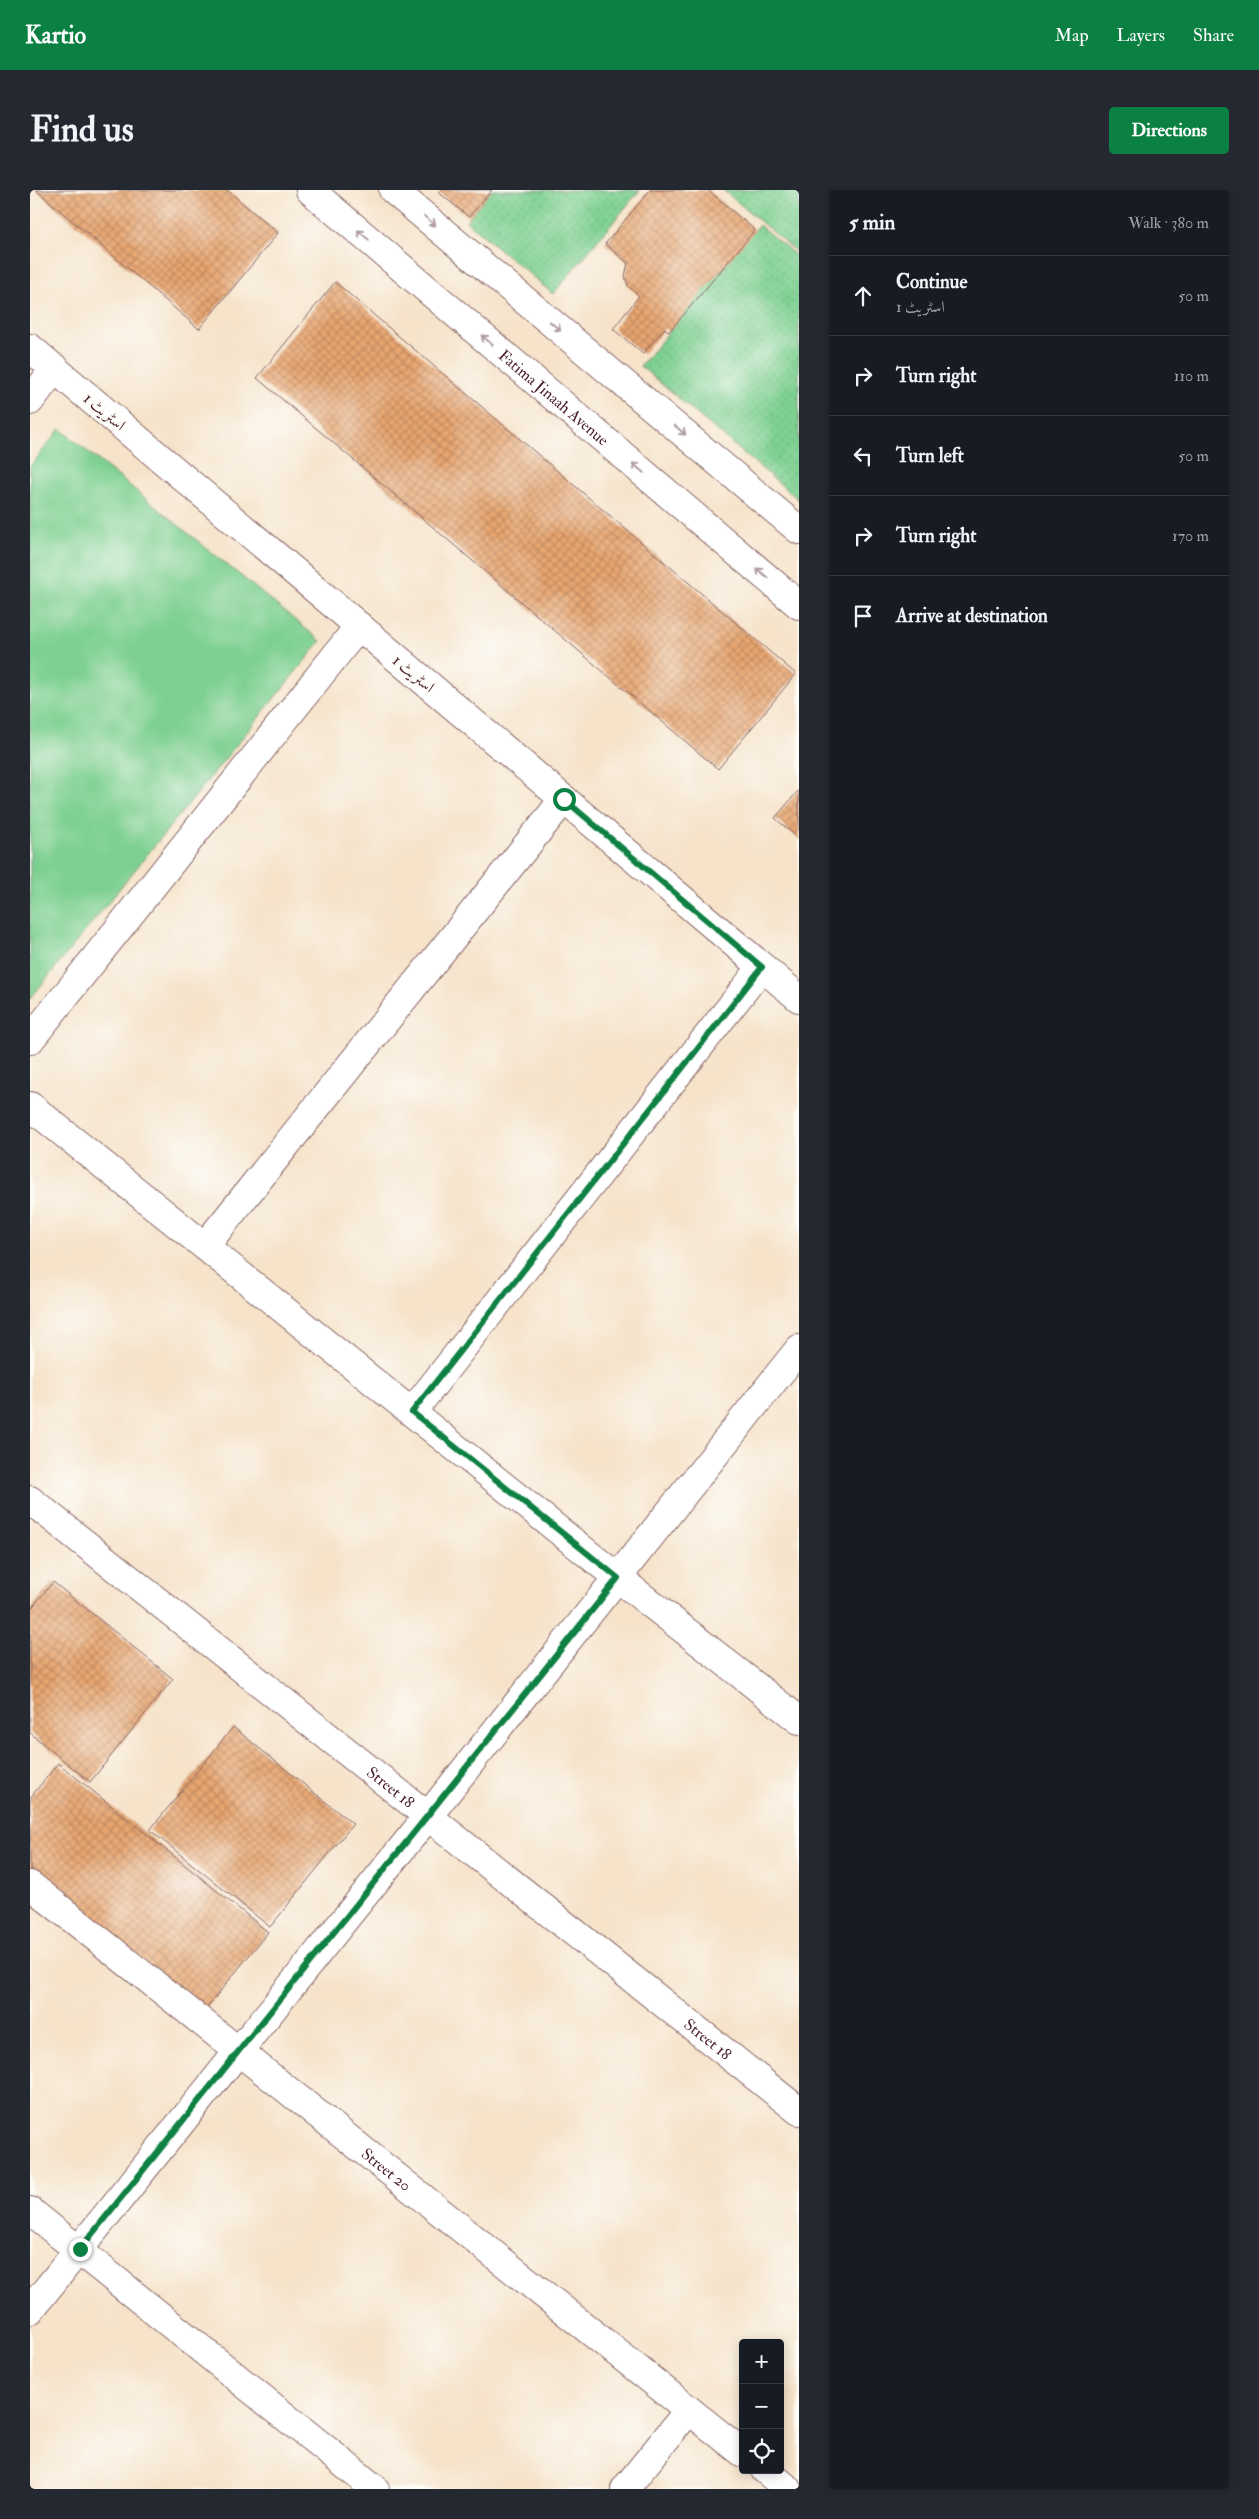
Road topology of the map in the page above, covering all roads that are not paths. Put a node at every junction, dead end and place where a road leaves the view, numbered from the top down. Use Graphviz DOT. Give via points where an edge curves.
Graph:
graph roads {
  1 [pos="310,190"];
  2 [pos="393,190"];
  3 [pos="30,348"];
  4 [pos="54,368"];
  5 [pos="30,401"];
  6 [pos="799,530"];
  7 [pos="799,605"];
  8 [pos="359,626"];
  9 [pos="564,799"];
  10 [pos="762,967"];
  11 [pos="799,998"];
  12 [pos="30,1040"];
  13 [pos="30,1106"];
  14 [pos="205,1246"];
  15 [pos="799,1349"];
  16 [pos="412,1412"];
  17 [pos="30,1500"];
  18 [pos="618,1578"];
  19 [pos="799,1720"];
  20 [pos="428,1816"];
  21 [pos="30,1885"];
  22 [pos="238,2052"];
  23 [pos="799,2111"];
  24 [pos="30,2211"];
  25 [pos="80,2249"];
  26 [pos="30,2310"];
  27 [pos="689,2410"];
  28 [pos="739,2450"];
  29 [pos="769,2474"];
  30 [pos="375,2489"];
  31 [pos="625,2489"];
  32 [pos="788,2489"];
  7 -- 1 [label="street, Fatima Jinaah Avenue, one-way"];
  2 -- 6 [label="street, one-way"];
  3 -- 4 [label="street, اسٹریٹ 1"];
  4 -- 5 [label="street"];
  4 -- 8 [label="street, اسٹریٹ 1"];
  8 -- 9 [label="street, اسٹریٹ 1"];
  8 -- 12 [label="street"];
  9 -- 10 [label="street, اسٹریٹ 1"];
  9 -- 14 [label="street"];
  10 -- 11 [label="street, اسٹریٹ 1"];
  10 -- 16 [label="street"];
  13 -- 14 [label="street"];
  14 -- 16 [label="street"];
  15 -- 18 [label="street"];
  16 -- 18 [label="street"];
  17 -- 20 [label="street, Street 18"];
  18 -- 19 [label="street"];
  18 -- 20 [label="street"];
  20 -- 22 [label="street"];
  20 -- 23 [label="street, Street 18"];
  21 -- 22 [label="street, Street 20"];
  22 -- 25 [label="street"];
  22 -- 27 [label="street, Street 20"];
  24 -- 25 [label="street"];
  25 -- 26 [label="street"];
  25 -- 30 [label="street"];
  27 -- 28 [label="street, Street 20"];
  27 -- 31 [label="street"];
  29 -- 32 [label="street"];
}
